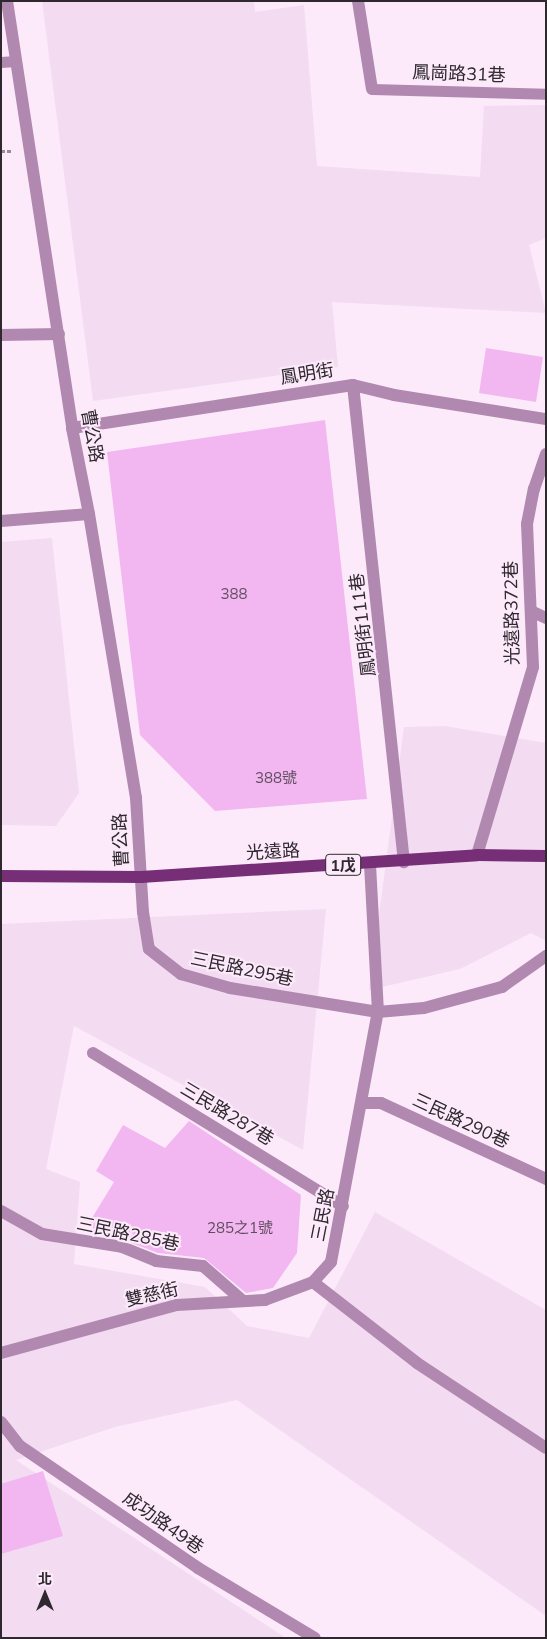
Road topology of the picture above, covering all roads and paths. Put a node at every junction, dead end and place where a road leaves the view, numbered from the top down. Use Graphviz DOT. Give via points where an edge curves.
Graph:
graph roads {
  1 [pos="7,1"];
  2 [pos="358,1"];
  3 [pos="16,61"];
  4 [pos="1,62"];
  5 [pos="372,89"];
  6 [pos="546,94"];
  7 [pos="59,334"];
  8 [pos="1,335"];
  9 [pos="353,385"];
  10 [pos="546,420"];
  11 [pos="72,428"];
  12 [pos="546,454"];
  13 [pos="90,514"];
  14 [pos="1,521"];
  15 [pos="533,612"];
  16 [pos="546,618"];
  17 [pos="477,855"];
  18 [pos="546,856"];
  19 [pos="404,862"];
  20 [pos="370,864"];
  21 [pos="1,876"];
  22 [pos="141,877"];
  23 [pos="546,956"];
  24 [pos="378,1012"];
  25 [pos="92,1053"];
  26 [pos="360,1103"];
  27 [pos="546,1179"];
  28 [pos="343,1206"];
  29 [pos="1,1211"];
  30 [pos="313,1282"];
  31 [pos="242,1300"];
  32 [pos="1,1353"];
  33 [pos="1,1422"];
  34 [pos="546,1448"];
  35 [pos="316,1638"];
  1 -- 3 [label="street, 曹公路"];
  2 -- 5 [label="street"];
  3 -- 4 [label="lane"];
  3 -- 7 [label="street, 曹公路"];
  5 -- 6 [label="lane, 鳳崗路31巷"];
  7 -- 8 [label="street"];
  7 -- 11 [label="street, 曹公路"];
  9 -- 10 [label="street, 鳳明街" via="394,395"];
  9 -- 11 [label="street, 鳳明街"];
  9 -- 19 [label="street, 鳳明街111巷"];
  11 -- 13 [label="street, 曹公路"];
  12 -- 15 [label="street, 光遠路372巷" via="527,524"];
  13 -- 14 [label="street"];
  13 -- 22 [label="street, 曹公路" via="136,798"];
  15 -- 16 [label="street"];
  15 -- 17 [label="street, 光遠路372巷" via="533,667"];
  17 -- 18 [label="main road, 光遠路 / 1戊"];
  17 -- 19 [label="main road, 光遠路 / 1戊"];
  19 -- 20 [label="main road, 光遠路 / 1戊"];
  20 -- 22 [label="main road, 光遠路 / 1戊"];
  20 -- 24 [label="street, 三民路"];
  21 -- 22 [label="main road, 光遠路 / 1戊"];
  22 -- 24 [label="street, 三民路295巷" via="149,949 181,974 230,988"];
  23 -- 24 [label="street, 三民路295巷" via="502,986 424,1008"];
  24 -- 26 [label="street, 三民路"];
  25 -- 28 [label="street, 三民路287巷"];
  26 -- 27 [label="street, 三民路290巷" via="381,1103"];
  26 -- 28 [label="street, 三民路"];
  28 -- 30 [label="street, 三民路" via="331,1262"];
  29 -- 31 [label="street, 三民路285巷" via="42,1234 108,1244 156,1261 203,1266"];
  30 -- 31 [label="street, 雙慈街" via="265,1300"];
  30 -- 34 [label="street" via="417,1363"];
  31 -- 32 [label="street, 雙慈街" via="177,1305"];
  33 -- 35 [label="street, 成功路49巷" via="20,1446 198,1568"];
}
